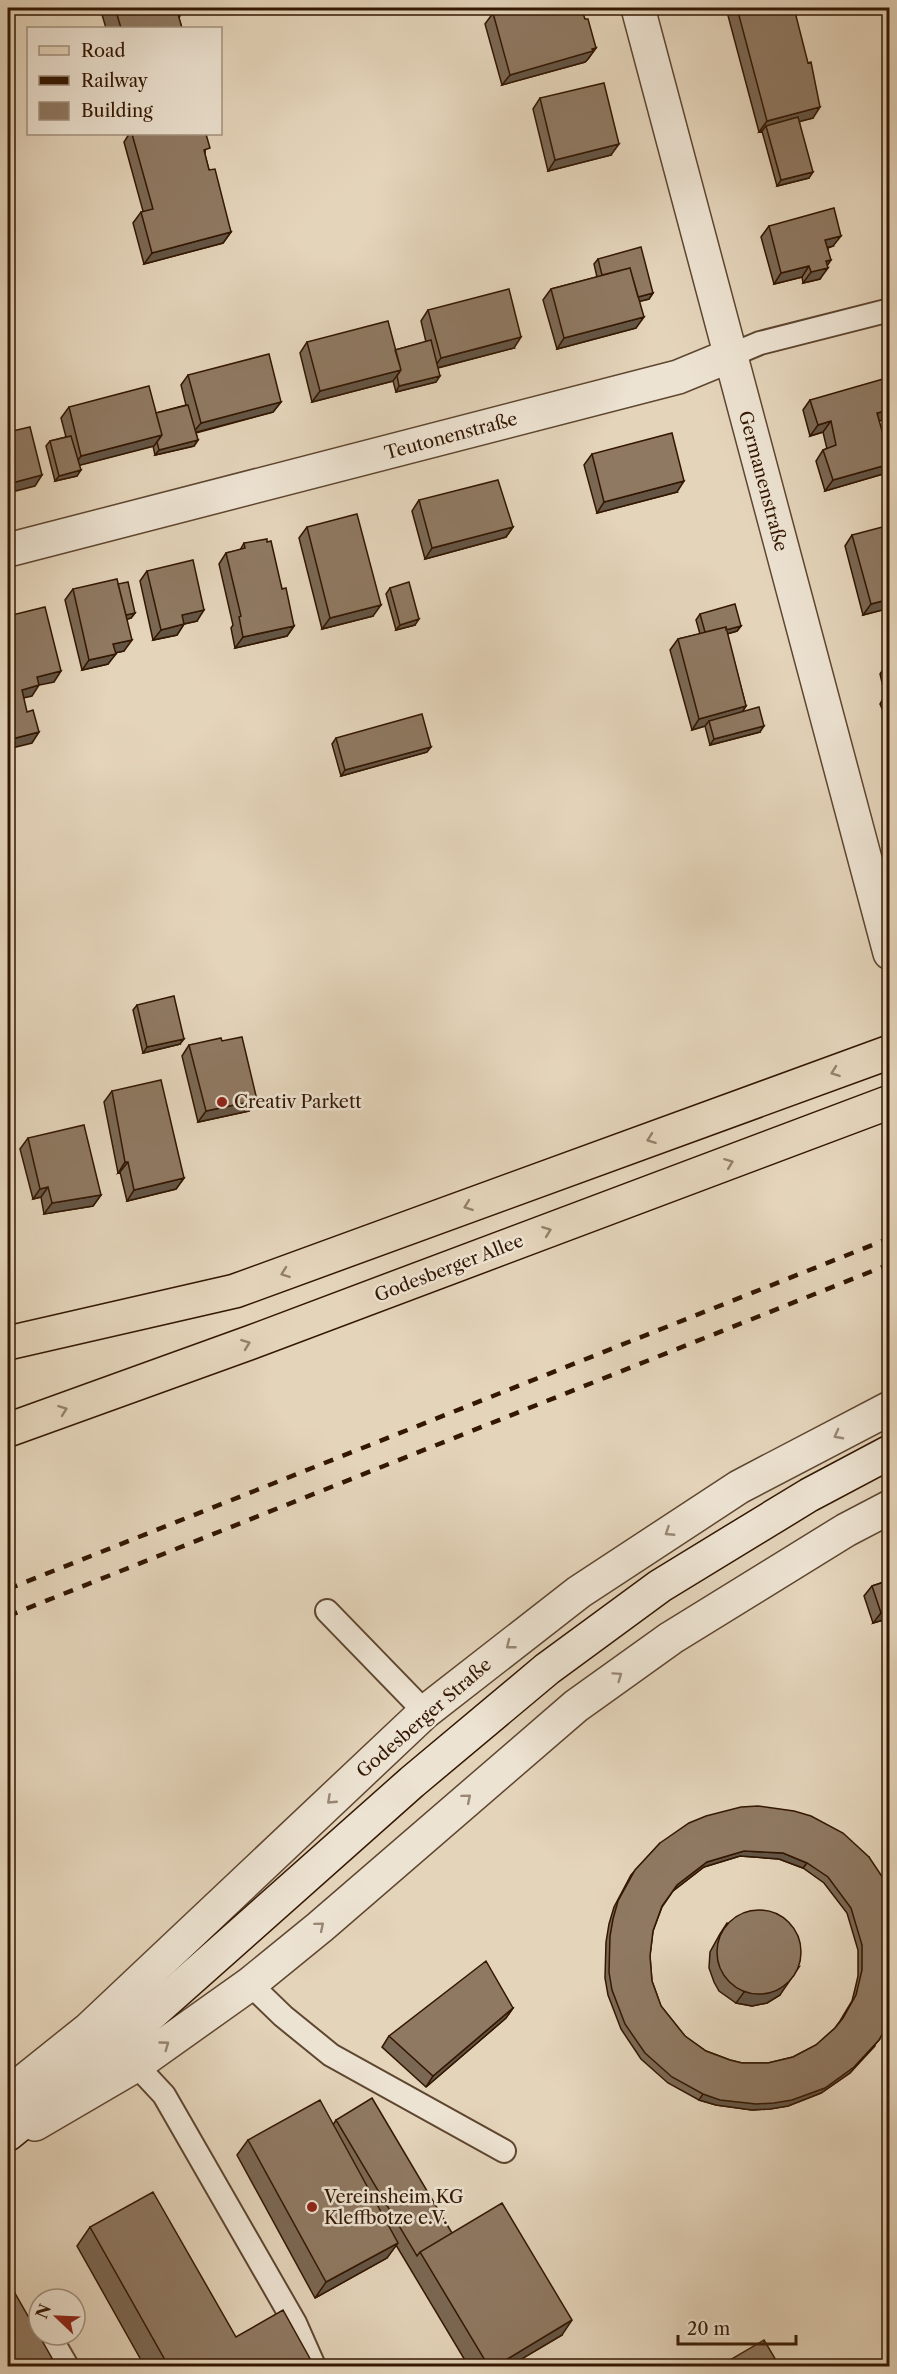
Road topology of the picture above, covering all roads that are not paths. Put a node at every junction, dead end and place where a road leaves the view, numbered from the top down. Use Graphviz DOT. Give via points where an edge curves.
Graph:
graph roads {
  1 [pos="638,8"];
  2 [pos="890,310"];
  3 [pos="729,356"];
  4 [pos="8,550"];
  5 [pos="890,953"];
  6 [pos="890,1052"];
  7 [pos="890,1102"];
  8 [pos="8,1343"];
  9 [pos="890,1408"];
  10 [pos="8,1430"];
  11 [pos="890,1452"];
  12 [pos="890,1507"];
  13 [pos="327,1611"];
  14 [pos="425,1712"];
  15 [pos="250,1984"];
  16 [pos="136,2066"];
  17 [pos="8,2094"];
  18 [pos="8,2134"];
  19 [pos="8,2140"];
  20 [pos="504,2151"];
  21 [pos="56,2347"];
  22 [pos="67,2367"];
  23 [pos="314,2367"];
  1 -- 3 [label="street, Germanenstraße"];
  2 -- 3 [label="lane, Teutonenstraße" via="760,343"];
  3 -- 4 [label="street, Teutonenstraße" via="678,377"];
  3 -- 5 [label="street, Germanenstraße"];
  6 -- 8 [label="main road, one-way" via="235,1291"];
  10 -- 7 [label="main road, Godesberger Allee, one-way"];
  9 -- 14 [label="street, Godesberger Straße, one-way" via="739,1486 579,1592"];
  11 -- 18 [label="street" via="809,1495 660,1586 547,1669 412,1782 107,2054"];
  15 -- 12 [label="street, one-way" via="576,1706 671,1638"];
  13 -- 14 [label="lane"];
  14 -- 17 [label="street, Godesberger Straße, one-way" via="89,2029"];
  16 -- 15 [label="street, one-way"];
  15 -- 20 [label="lane" via="331,2055"];
  16 -- 19 [label="street"];
  16 -- 23 [label="lane" via="164,2094 295,2323"];
  21 -- 22 [label="lane"];
}
